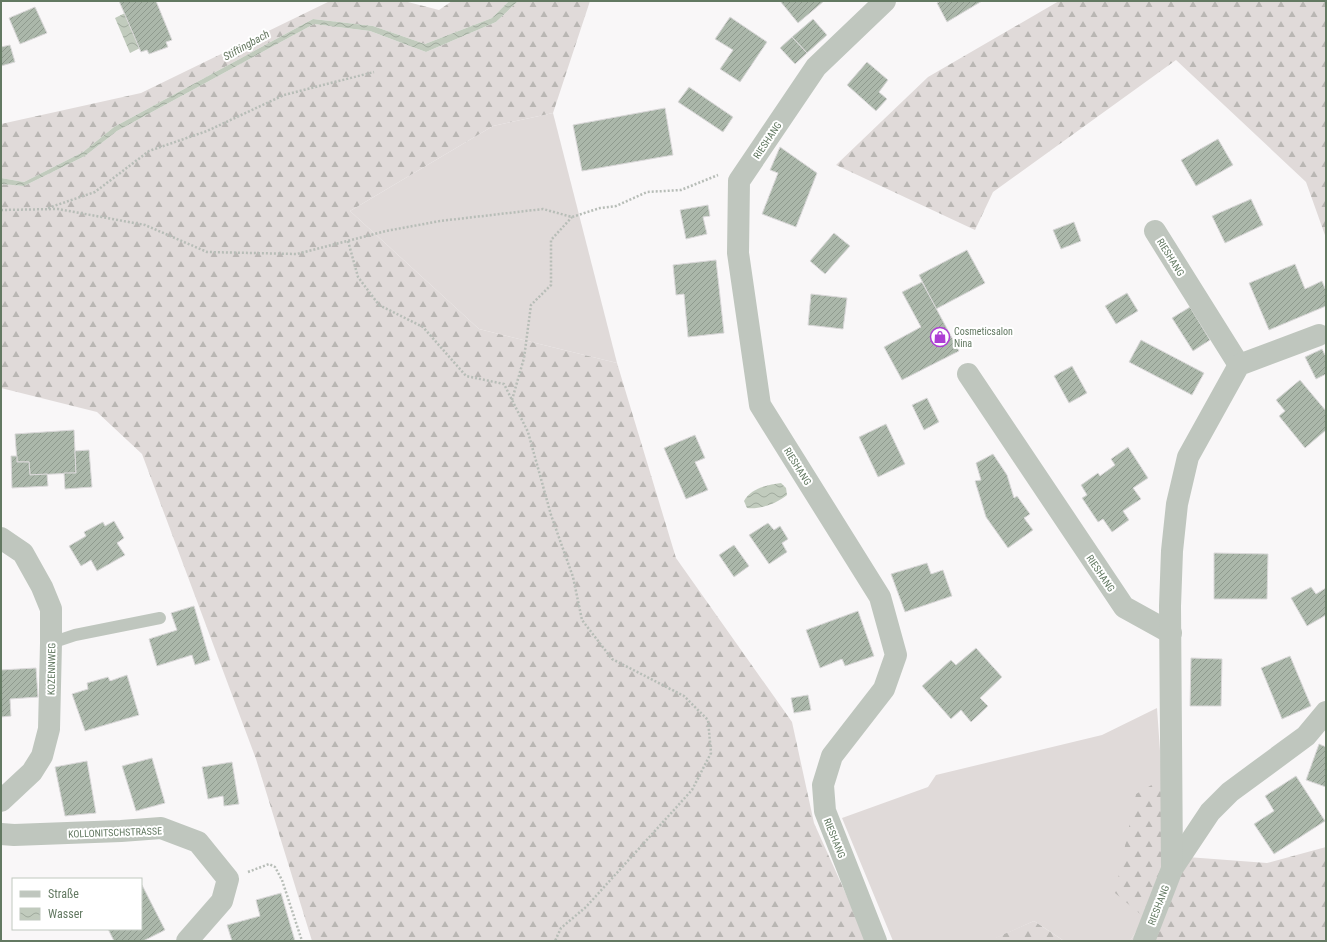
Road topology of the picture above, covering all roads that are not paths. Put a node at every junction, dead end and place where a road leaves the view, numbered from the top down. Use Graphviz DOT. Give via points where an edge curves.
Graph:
graph roads {
  1 [pos="885,1"];
  2 [pos="1154,231"];
  3 [pos="1319,335"];
  4 [pos="1239,365"];
  5 [pos="968,374"];
  6 [pos="1,538"];
  7 [pos="160,618"];
  8 [pos="1171,633"];
  9 [pos="51,643"];
  10 [pos="1326,712"];
  11 [pos="1,801"];
  12 [pos="1,834"];
  13 [pos="1172,869"];
  14 [pos="187,941"];
  15 [pos="876,941"];
  16 [pos="1144,941"];
  1 -- 15 [label="street, RIESHANG" via="816,67 739,181 738,253 760,406 880,597 896,654 884,689 832,756 823,785 825,811"];
  2 -- 4 [label="street, RIESHANG"];
  3 -- 4 [label="street"];
  4 -- 8 [label="street, RIESHANG" via="1186,464 1177,504 1172,551"];
  5 -- 8 [label="street, RIESHANG" via="1124,607"];
  6 -- 9 [label="street, KOZENNWEG" via="23,553 42,587 51,610"];
  7 -- 9 [label="lane" via="75,635"];
  8 -- 13 [label="street, RIESHANG"];
  9 -- 11 [label="street, KOZENNWEG" via="49,729 42,756 32,772"];
  10 -- 13 [label="street, RIESHANG" via="1306,736 1230,792 1210,812"];
  12 -- 14 [label="street, KOLLONITSCHSTRASSE" via="161,828 198,842 228,879 222,901"];
  13 -- 16 [label="street, RIESHANG"];
}
